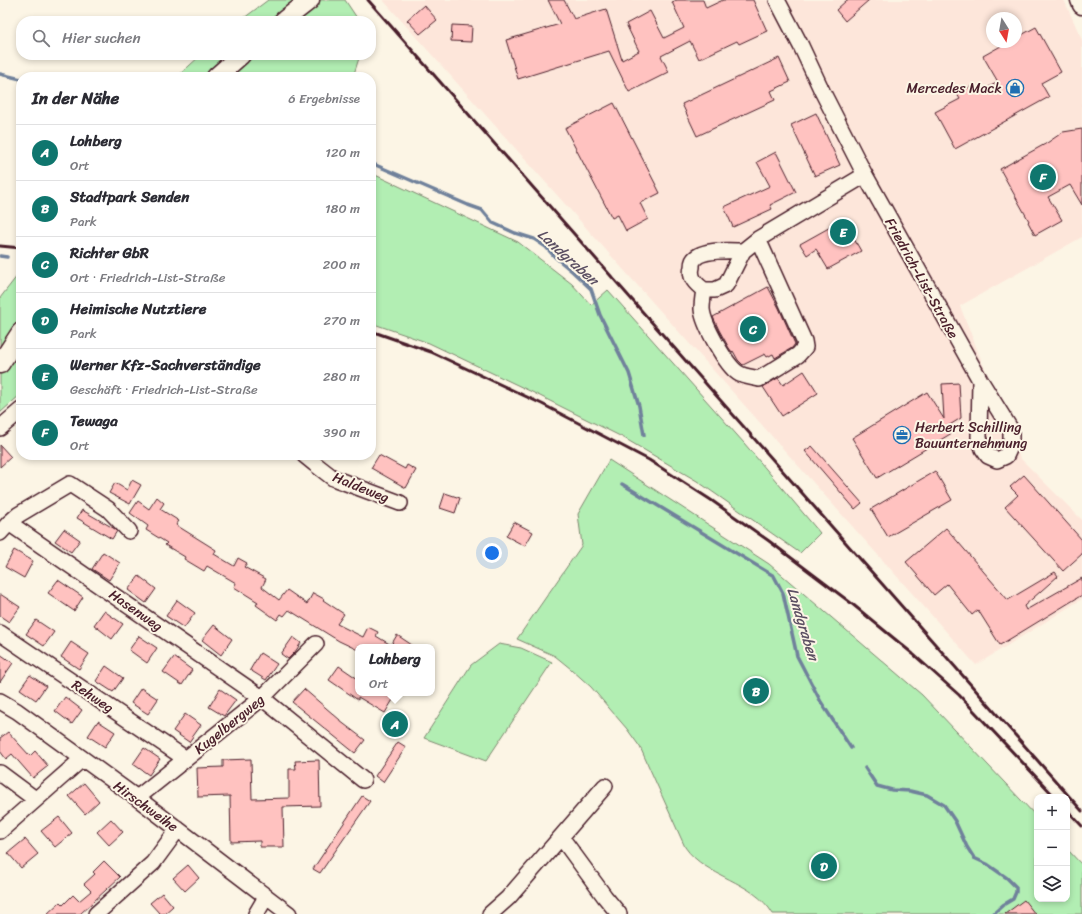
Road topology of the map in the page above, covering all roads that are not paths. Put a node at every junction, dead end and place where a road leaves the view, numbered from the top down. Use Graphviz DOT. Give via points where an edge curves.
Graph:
graph roads {
  1 [pos="777,0"];
  2 [pos="1080,0"];
  3 [pos="308,2"];
  4 [pos="1082,5"];
  5 [pos="290,16"];
  6 [pos="235,60"];
  7 [pos="222,72"];
  8 [pos="865,176"];
  9 [pos="758,239"];
  10 [pos="743,250"];
  11 [pos="704,290"];
  12 [pos="16,340"];
  13 [pos="0,364"];
  14 [pos="980,380"];
  15 [pos="16,414"];
  16 [pos="0,428"];
  17 [pos="310,460"];
  18 [pos="400,503"];
  19 [pos="4,528"];
  20 [pos="129,531"];
  21 [pos="0,633"];
  22 [pos="316,644"];
  23 [pos="262,698"];
  24 [pos="0,701"];
  25 [pos="82,759"];
  26 [pos="186,759"];
  27 [pos="0,773"];
  28 [pos="363,780"];
  29 [pos="606,786"];
  30 [pos="137,798"];
  31 [pos="35,799"];
  32 [pos="178,829"];
  33 [pos="0,831"];
  34 [pos="561,837"];
  35 [pos="266,897"];
  36 [pos="96,914"];
  37 [pos="256,914"];
  38 [pos="289,914"];
  39 [pos="490,914"];
  40 [pos="619,914"];
  1 -- 8 [label="street, Friedrich-List-Straße"];
  2 -- 4 [label="main road"];
  3 -- 5 [label="main road"];
  6 -- 7 [label="main road"];
  8 -- 9 [label="street"];
  8 -- 14 [label="street, Friedrich-List-Straße"];
  9 -- 10 [label="street"];
  9 -- 11 [label="street" via="804,341 805,347 798,354 759,379 739,374 719,350 706,322 702,310"];
  10 -- 11 [label="street" via="726,285 715,290"];
  10 -- 11 [label="street" via="708,251 693,260 692,277"];
  12 -- 13 [label="main road"];
  15 -- 16 [label="street"];
  17 -- 18 [label="street, Haldeweg" via="333,478"];
  19 -- 20 [label="street" via="18,515 70,484 108,509"];
  19 -- 23 [label="street, Hasenweg"];
  21 -- 26 [label="street, Rehweg"];
  22 -- 23 [label="street, Kugelbergweg"];
  23 -- 26 [label="street, Kugelbergweg"];
  23 -- 28 [label="street, Hasenweg"];
  24 -- 25 [label="street, Hirschweihe"];
  25 -- 30 [label="street, Hirschweihe"];
  25 -- 31 [label="street"];
  26 -- 30 [label="street, Kugelbergweg"];
  27 -- 31 [label="street"];
  29 -- 34 [label="street"];
  30 -- 32 [label="street, Hirschweihe"];
  31 -- 33 [label="street"];
  32 -- 35 [label="street, Hirschweihe"];
  32 -- 36 [label="street" via="153,863"];
  34 -- 39 [label="street" via="508,898"];
  34 -- 40 [label="street"];
  35 -- 37 [label="street"];
  35 -- 38 [label="street, Hirschweihe"];
}
